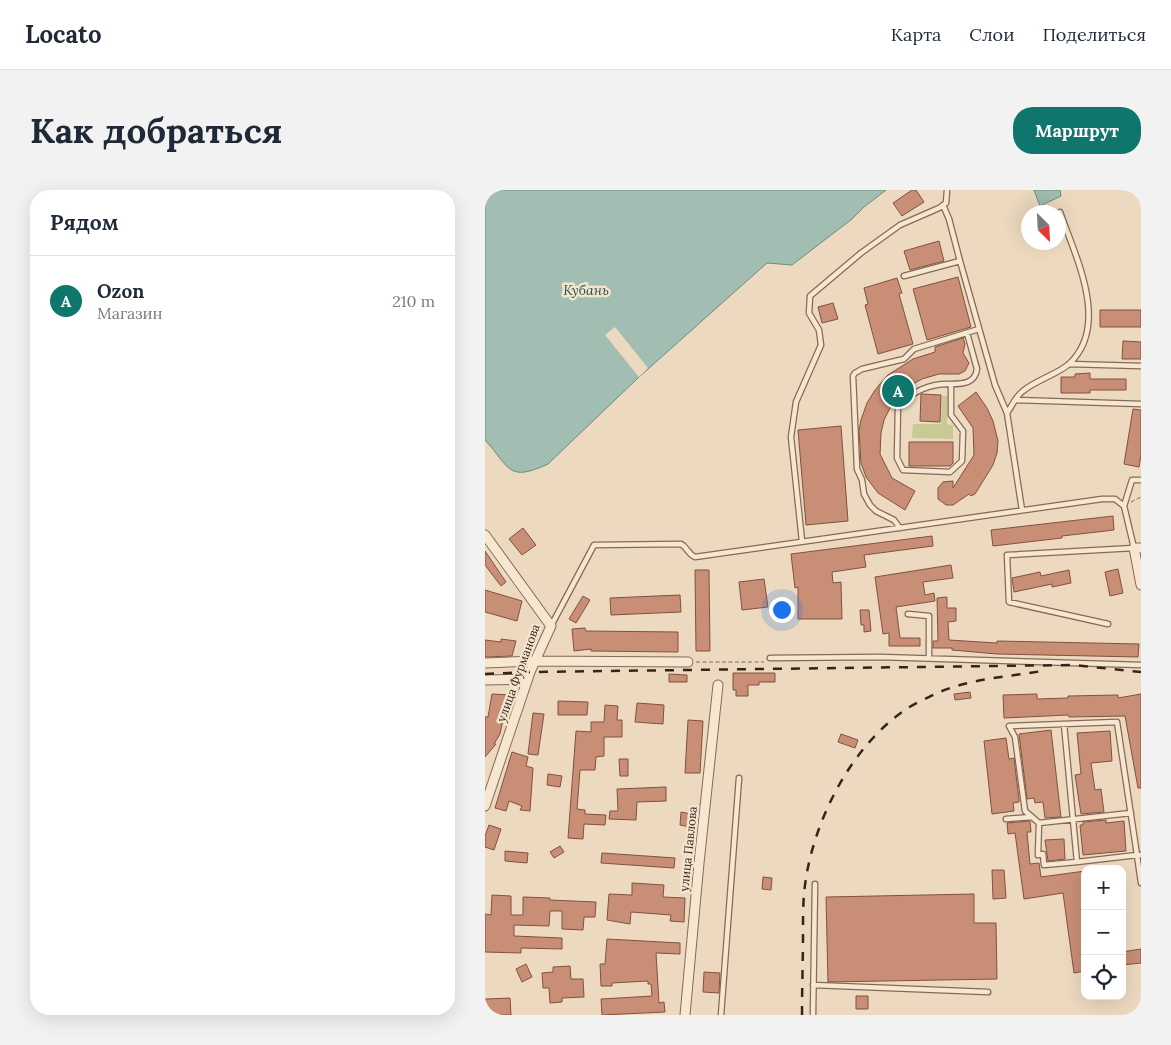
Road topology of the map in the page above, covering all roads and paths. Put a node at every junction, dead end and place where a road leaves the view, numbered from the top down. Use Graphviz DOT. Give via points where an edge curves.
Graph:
graph roads {
  1 [pos="947,190"];
  2 [pos="943,205"];
  3 [pos="1066,229"];
  4 [pos="960,260"];
  5 [pos="904,276"];
  6 [pos="979,329"];
  7 [pos="967,333"];
  8 [pos="1069,364"];
  9 [pos="1141,366"];
  10 [pos="951,384"];
  11 [pos="1016,400"];
  12 [pos="1141,404"];
  13 [pos="1007,413"];
  14 [pos="1141,480"];
  15 [pos="1124,506"];
  16 [pos="1022,510"];
  17 [pos="900,528"];
  18 [pos="485,535"];
  19 [pos="802,541"];
  20 [pos="1138,548"];
  21 [pos="1141,585"];
  22 [pos="908,614"];
  23 [pos="1108,624"];
  24 [pos="551,626"];
  25 [pos="770,658"];
  26 [pos="929,658"];
  27 [pos="536,661"];
  28 [pos="688,662"];
  29 [pos="485,663"];
  30 [pos="1141,665"];
  31 [pos="528,679"];
  32 [pos="485,680"];
  33 [pos="718,685"];
  34 [pos="1065,724"];
  35 [pos="739,778"];
  36 [pos="489,782"];
  37 [pos="485,806"];
  38 [pos="1131,813"];
  39 [pos="1032,817"];
  40 [pos="1006,819"];
  41 [pos="1073,819"];
  42 [pos="1039,822"];
  43 [pos="1139,855"];
  44 [pos="1077,862"];
  45 [pos="1141,883"];
  46 [pos="815,884"];
  47 [pos="813,984"];
  48 [pos="988,992"];
  49 [pos="685,1015"];
  50 [pos="721,1015"];
  51 [pos="813,1015"];
  1 -- 2 [label="lane"];
  2 -- 4 [label="lane"];
  2 -- 19 [label="lane" via="900,225 810,296 809,313 819,330 821,345 796,402 791,437"];
  3 -- 8 [label="lane" via="1085,284 1089,322 1084,344"];
  4 -- 5 [label="lane"];
  4 -- 6 [label="lane"];
  6 -- 7 [label="lane"];
  6 -- 13 [label="lane" via="987,369"];
  7 -- 10 [label="lane" via="977,372 967,383"];
  7 -- 17 [label="lane" via="914,349 904,359 862,369 853,376 857,469 863,494 873,508 894,520"];
  8 -- 9 [label="lane"];
  8 -- 11 [label="lane" via="1030,385"];
  10 -- 10 [label="lane" via="924,388 898,406 897,458 903,470 950,472 962,461 963,431 951,415"];
  11 -- 12 [label="lane"];
  11 -- 13 [label="lane"];
  13 -- 16 [label="lane"];
  14 -- 15 [label="lane" via="1132,480"];
  15 -- 16 [label="lane" via="1115,500 1103,499"];
  15 -- 20 [label="lane"];
  16 -- 17 [label="lane"];
  17 -- 19 [label="lane"];
  18 -- 24 [label="street, улица Фурманова"];
  19 -- 24 [label="lane" via="695,556 681,544 594,544"];
  20 -- 21 [label="street"];
  20 -- 23 [label="lane" via="1007,555 1009,602"];
  22 -- 26 [label="lane" via="929,616"];
  24 -- 27 [label="street, улица Фурманова"];
  25 -- 26 [label="lane"];
  25 -- 28 [label="path" via="767,662"];
  26 -- 30 [label="lane"];
  27 -- 28 [label="street"];
  27 -- 29 [label="street"];
  27 -- 31 [label="street, улица Фурманова"];
  31 -- 32 [label="street"];
  31 -- 36 [label="street, улица Фурманова"];
  33 -- 49 [label="street, улица Павлова"];
  34 -- 38 [label="lane" via="1117,722"];
  34 -- 39 [label="lane" via="1009,726 1015,737 1025,811"];
  34 -- 41 [label="lane"];
  35 -- 50 [label="lane"];
  36 -- 37 [label="street, улица Фурманова"];
  38 -- 41 [label="lane"];
  38 -- 43 [label="lane"];
  39 -- 40 [label="lane"];
  39 -- 42 [label="lane"];
  41 -- 42 [label="lane"];
  41 -- 44 [label="lane"];
  42 -- 44 [label="lane" via="1039,855 1043,854 1044,865"];
  43 -- 44 [label="lane"];
  43 -- 45 [label="lane"];
  46 -- 47 [label="lane"];
  47 -- 48 [label="lane"];
  47 -- 51 [label="lane"];
}
